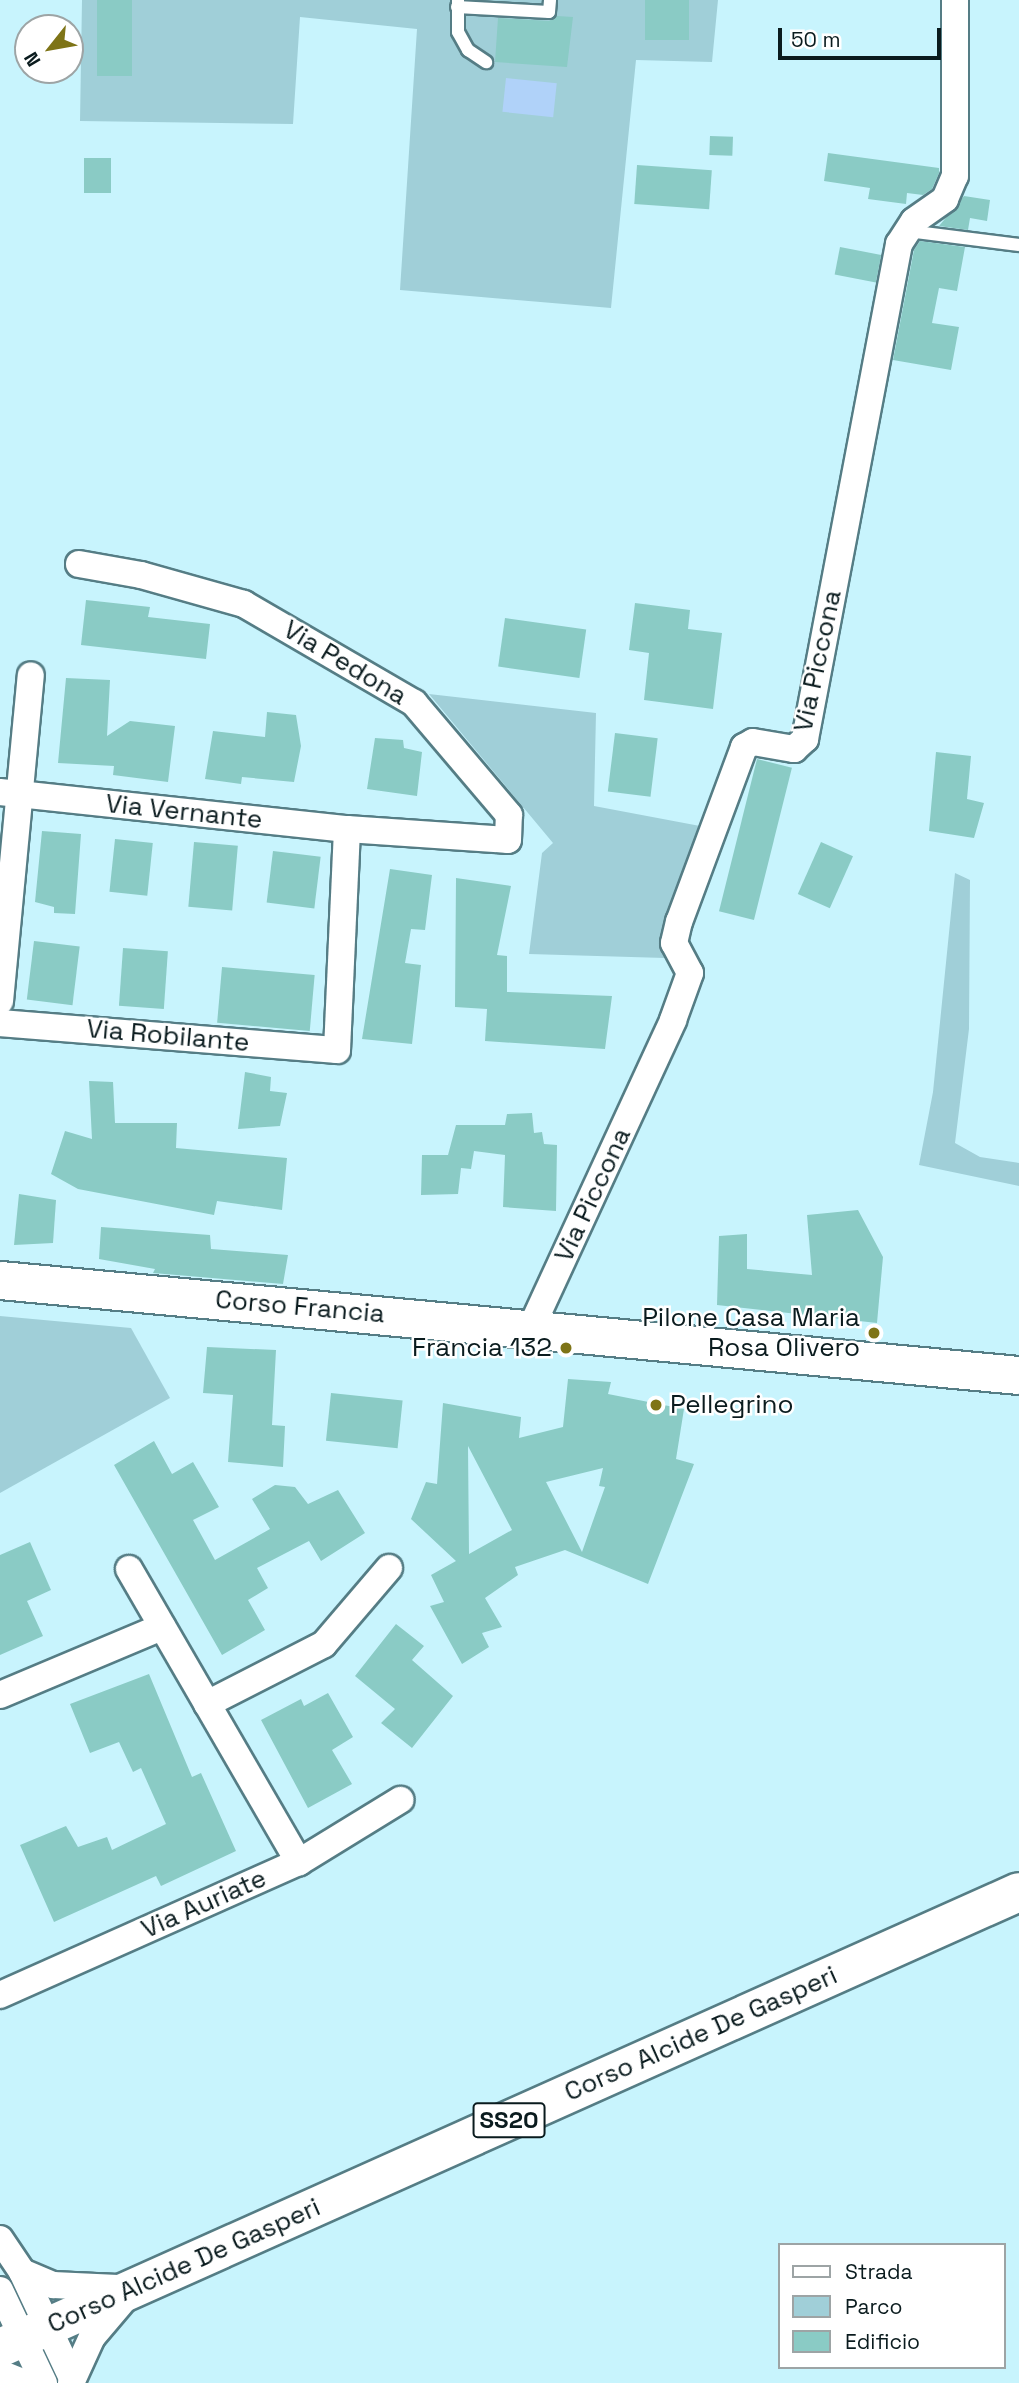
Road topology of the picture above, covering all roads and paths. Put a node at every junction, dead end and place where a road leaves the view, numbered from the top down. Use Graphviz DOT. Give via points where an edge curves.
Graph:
graph roads {
  1 [pos="550,0"];
  2 [pos="955,0"];
  3 [pos="457,4"];
  4 [pos="486,62"];
  5 [pos="907,231"];
  6 [pos="1019,245"];
  7 [pos="79,564"];
  8 [pos="31,675"];
  9 [pos="11,793"];
  10 [pos="347,829"];
  11 [pos="0,1001"];
  12 [pos="0,1023"];
  13 [pos="0,1280"];
  14 [pos="531,1328"];
  15 [pos="1019,1375"];
  16 [pos="389,1568"];
  17 [pos="129,1569"];
  18 [pos="162,1627"];
  19 [pos="0,1695"];
  20 [pos="207,1704"];
  21 [pos="400,1800"];
  22 [pos="299,1862"];
  23 [pos="1018,1893"];
  24 [pos="0,1995"];
  25 [pos="0,2239"];
  26 [pos="22,2272"];
  27 [pos="134,2287"];
  28 [pos="0,2290"];
  29 [pos="23,2337"];
  30 [pos="0,2374"];
  31 [pos="71,2380"];
  32 [pos="25,2383"];
  33 [pos="44,2383"];
  1 -- 3 [label="lane" via="549,12"];
  2 -- 5 [label="street, Via Piccona" via="955,176 945,199"];
  3 -- 4 [label="lane" via="458,32 468,50"];
  5 -- 6 [label="lane"];
  5 -- 14 [label="street, Via Piccona" via="899,244 805,739 794,749 753,742 744,747 679,922 674,943 690,973 673,1020"];
  7 -- 10 [label="street, Via Pedona" via="141,575 244,604 296,631 414,703 509,815 508,840"];
  8 -- 9 [label="street"];
  9 -- 10 [label="street, Via Vernante"];
  9 -- 11 [label="street"];
  10 -- 12 [label="street, Via Robilante" via="337,1050"];
  13 -- 14 [label="main road, Corso Francia"];
  14 -- 15 [label="main road, Corso Francia"];
  16 -- 20 [label="street" via="324,1644"];
  17 -- 18 [label="street"];
  18 -- 19 [label="street"];
  18 -- 20 [label="street"];
  20 -- 22 [label="street"];
  21 -- 22 [label="street, Via Auriate"];
  22 -- 24 [label="street, Via Auriate"];
  23 -- 27 [label="main road, Corso Alcide De Gasperi / SS20"];
  25 -- 26 [label="street"];
  26 -- 27 [label="street" via="53,2285"];
  26 -- 29 [label="street"];
  27 -- 29 [label="main road, Corso Alcide De Gasperi / SS20"];
  27 -- 31 [label="street" via="92,2337"];
  28 -- 29 [label="street"];
  29 -- 31 [label="street"];
  29 -- 33 [label="street"];
  30 -- 32 [label="street"];
}
